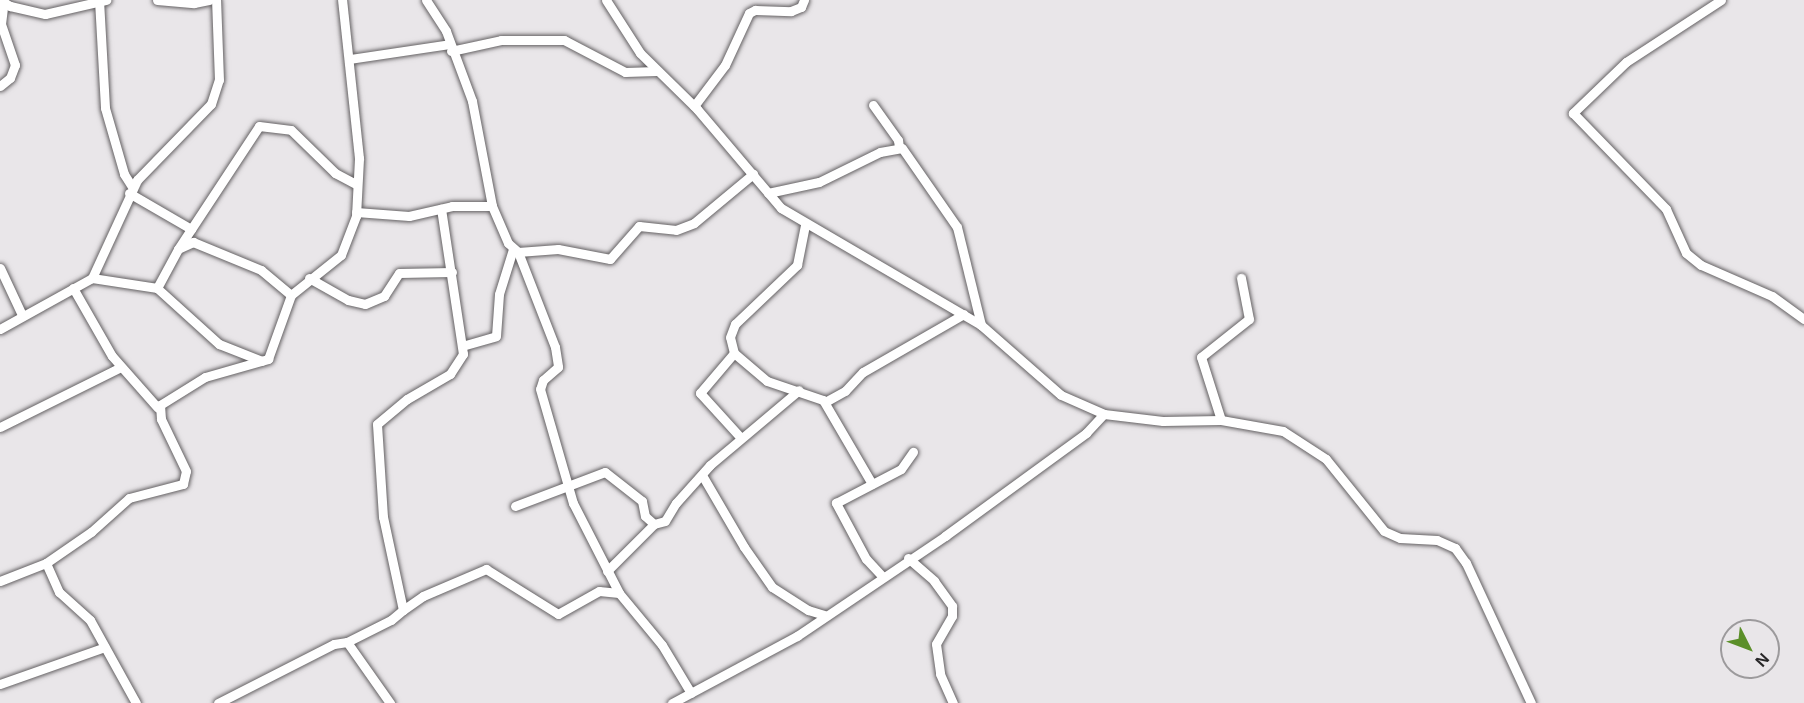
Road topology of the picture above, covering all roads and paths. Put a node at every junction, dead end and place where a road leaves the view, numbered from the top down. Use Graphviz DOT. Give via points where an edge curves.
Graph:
graph roads {
  1 [pos="101,0"];
  2 [pos="157,0"];
  3 [pos="209,0"];
  4 [pos="216,0"];
  5 [pos="342,0"];
  6 [pos="426,0"];
  7 [pos="606,0"];
  8 [pos="804,0"];
  9 [pos="1721,0"];
  10 [pos="2,1"];
  11 [pos="450,48"];
  12 [pos="350,59"];
  13 [pos="657,71"];
  14 [pos="0,86"];
  15 [pos="873,105"];
  16 [pos="694,106"];
  17 [pos="899,147"];
  18 [pos="753,174"];
  19 [pos="356,184"];
  20 [pos="131,190"];
  21 [pos="768,194"];
  22 [pos="492,206"];
  23 [pos="441,209"];
  24 [pos="356,212"];
  25 [pos="806,225"];
  26 [pos="191,229"];
  27 [pos="178,249"];
  28 [pos="516,251"];
  29 [pos="0,268"];
  30 [pos="452,273"];
  31 [pos="92,278"];
  32 [pos="309,278"];
  33 [pos="1241,278"];
  34 [pos="73,288"];
  35 [pos="157,288"];
  36 [pos="291,296"];
  37 [pos="964,314"];
  38 [pos="22,315"];
  39 [pos="1804,319"];
  40 [pos="981,325"];
  41 [pos="0,329"];
  42 [pos="462,346"];
  43 [pos="734,353"];
  44 [pos="262,362"];
  45 [pos="121,367"];
  46 [pos="799,390"];
  47 [pos="825,402"];
  48 [pos="158,408"];
  49 [pos="1104,414"];
  50 [pos="1221,420"];
  51 [pos="0,428"];
  52 [pos="741,438"];
  53 [pos="913,452"];
  54 [pos="702,475"];
  55 [pos="872,484"];
  56 [pos="568,488"];
  57 [pos="515,506"];
  58 [pos="654,524"];
  59 [pos="908,558"];
  60 [pos="46,563"];
  61 [pos="0,569"];
  62 [pos="607,571"];
  63 [pos="882,576"];
  64 [pos="1,580"];
  65 [pos="619,593"];
  66 [pos="403,610"];
  67 [pos="824,615"];
  68 [pos="347,642"];
  69 [pos="105,647"];
  70 [pos="0,684"];
  71 [pos="691,693"];
  72 [pos="136,703"];
  73 [pos="218,703"];
  74 [pos="390,703"];
  75 [pos="672,703"];
  76 [pos="952,703"];
  77 [pos="1532,703"];
  1 -- 10 [label="street" via="45,14"];
  1 -- 20 [label="street" via="105,108"];
  2 -- 3 [label="street"];
  4 -- 20 [label="street" via="219,80 211,104"];
  5 -- 12 [label="street"];
  6 -- 11 [label="street"];
  7 -- 13 [label="street" via="635,47"];
  8 -- 16 [label="street" via="801,7 790,11 749,13 718,76"];
  9 -- 39 [label="street" via="1626,62 1573,113 1666,209 1686,253 1701,265 1772,296"];
  10 -- 14 [label="street" via="1,24 15,64 10,78"];
  11 -- 12 [label="street"];
  11 -- 13 [label="street" via="501,40 564,40 625,72"];
  11 -- 22 [label="street" via="472,101"];
  12 -- 19 [label="street" via="351,104 359,151"];
  13 -- 16 [label="street"];
  15 -- 17 [label="street"];
  16 -- 18 [label="street"];
  17 -- 21 [label="street" via="819,182"];
  17 -- 40 [label="street" via="919,169 957,227"];
  18 -- 21 [label="street"];
  18 -- 28 [label="street" via="694,224 676,230 639,226 610,259 558,249"];
  19 -- 24 [label="street"];
  19 -- 26 [label="street" via="329,169 289,129 259,126"];
  20 -- 26 [label="street"];
  20 -- 31 [label="street"];
  21 -- 25 [label="street"];
  22 -- 23 [label="street" via="474,203"];
  22 -- 28 [label="street"];
  23 -- 24 [label="street" via="409,216"];
  23 -- 30 [label="street"];
  24 -- 32 [label="street" via="341,255"];
  25 -- 37 [label="street"];
  25 -- 43 [label="street" via="797,265 733,327 730,338"];
  26 -- 27 [label="street"];
  27 -- 35 [label="street"];
  27 -- 36 [label="street" via="193,242 240,259 261,270"];
  28 -- 42 [label="street" via="499,294 496,336"];
  28 -- 56 [label="street" via="555,348 558,367 543,380 540,389"];
  29 -- 38 [label="street"];
  30 -- 32 [label="street" via="399,273 384,296 365,304 348,300"];
  30 -- 42 [label="street"];
  31 -- 34 [label="street"];
  31 -- 35 [label="street"];
  32 -- 36 [label="street"];
  33 -- 50 [label="street" via="1249,319 1201,357"];
  34 -- 38 [label="street"];
  34 -- 45 [label="street"];
  35 -- 44 [label="street" via="219,344"];
  36 -- 44 [label="street" via="270,357"];
  37 -- 40 [label="street"];
  37 -- 47 [label="street" via="863,372 845,391"];
  38 -- 41 [label="street"];
  40 -- 49 [label="street" via="1052,389"];
  42 -- 66 [label="street" via="461,362 450,374 377,421 383,517"];
  43 -- 46 [label="street" via="767,381"];
  43 -- 52 [label="street" via="699,394"];
  44 -- 48 [label="street" via="205,377 169,397"];
  45 -- 48 [label="street"];
  45 -- 51 [label="street"];
  46 -- 47 [label="street"];
  46 -- 52 [label="street"];
  47 -- 55 [label="street"];
  48 -- 60 [label="street" via="186,471 186,481 171,489 151,490 129,498 91,532"];
  49 -- 50 [label="street" via="1163,421"];
  49 -- 59 [label="street" via="1086,433"];
  50 -- 77 [label="street" via="1296,436 1326,459 1384,531 1400,538 1437,540 1455,548 1466,563"];
  52 -- 54 [label="street"];
  53 -- 55 [label="street" via="901,469"];
  54 -- 58 [label="street" via="665,521"];
  54 -- 67 [label="street" via="772,587 807,610"];
  55 -- 63 [label="street" via="845,496 836,505 866,559"];
  56 -- 57 [label="street"];
  56 -- 58 [label="street" via="597,472 613,475 642,501 645,516"];
  56 -- 62 [label="street"];
  58 -- 62 [label="street"];
  59 -- 63 [label="street"];
  59 -- 76 [label="street" via="934,581 952,606 952,616 936,644 940,674"];
  60 -- 64 [label="street"];
  60 -- 69 [label="street" via="59,592 84,613"];
  61 -- 64 [label="street"];
  62 -- 65 [label="street"];
  63 -- 67 [label="street"];
  65 -- 66 [label="street" via="599,591 558,614 486,569 423,596"];
  65 -- 71 [label="street" via="662,645"];
  66 -- 68 [label="street"];
  67 -- 71 [label="street" via="788,641"];
  68 -- 73 [label="street" via="334,644"];
  68 -- 74 [label="street"];
  69 -- 70 [label="street"];
  69 -- 72 [label="street"];
  71 -- 75 [label="street"];
}
